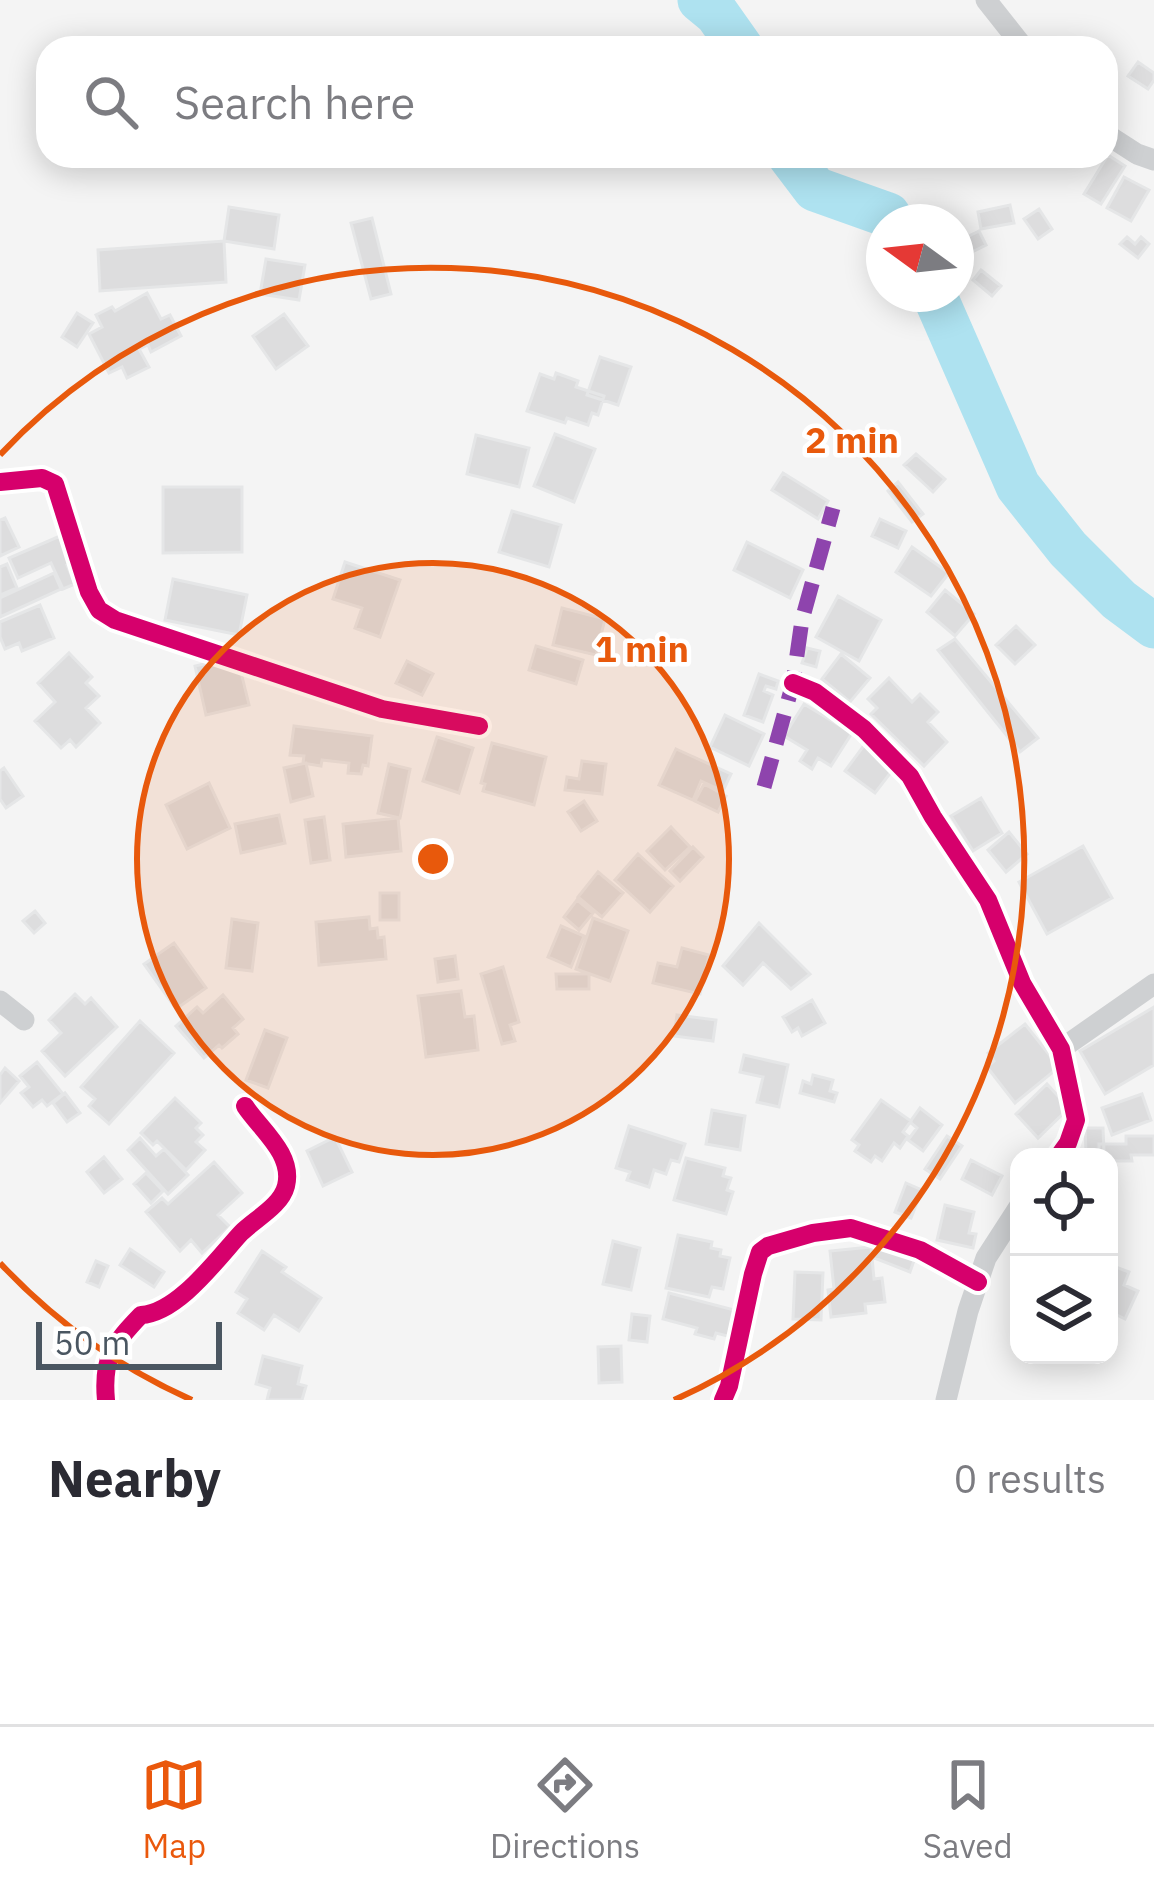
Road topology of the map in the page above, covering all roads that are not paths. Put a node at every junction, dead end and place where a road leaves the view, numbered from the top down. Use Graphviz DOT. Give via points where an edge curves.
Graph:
graph roads {
  1 [pos="986,0"];
  2 [pos="1014,36"];
  3 [pos="1118,142"];
  4 [pos="1154,160"];
  5 [pos="0,482"];
  6 [pos="793,683"];
  7 [pos="479,726"];
  8 [pos="1154,984"];
  9 [pos="0,1001"];
  10 [pos="24,1020"];
  11 [pos="1060,1049"];
  12 [pos="245,1106"];
  13 [pos="1064,1148"];
  14 [pos="1010,1221"];
  15 [pos="978,1282"];
  16 [pos="106,1400"];
  17 [pos="723,1400"];
  18 [pos="946,1400"];
  1 -- 2 [label="street"];
  3 -- 4 [label="street"];
  5 -- 7 [label="street" via="55,484 88,592 115,620 382,709"];
  6 -- 11 [label="street" via="863,729 910,776 988,900"];
  8 -- 11 [label="street"];
  9 -- 10 [label="street"];
  11 -- 13 [label="street" via="1076,1120"];
  12 -- 16 [label="street" via="286,1166 280,1200 188,1288 117,1340 107,1357"];
  14 -- 15 [label="street"];
  15 -- 17 [label="street" via="920,1250 851,1228 768,1246 753,1274"];
  15 -- 18 [label="street"];
}
